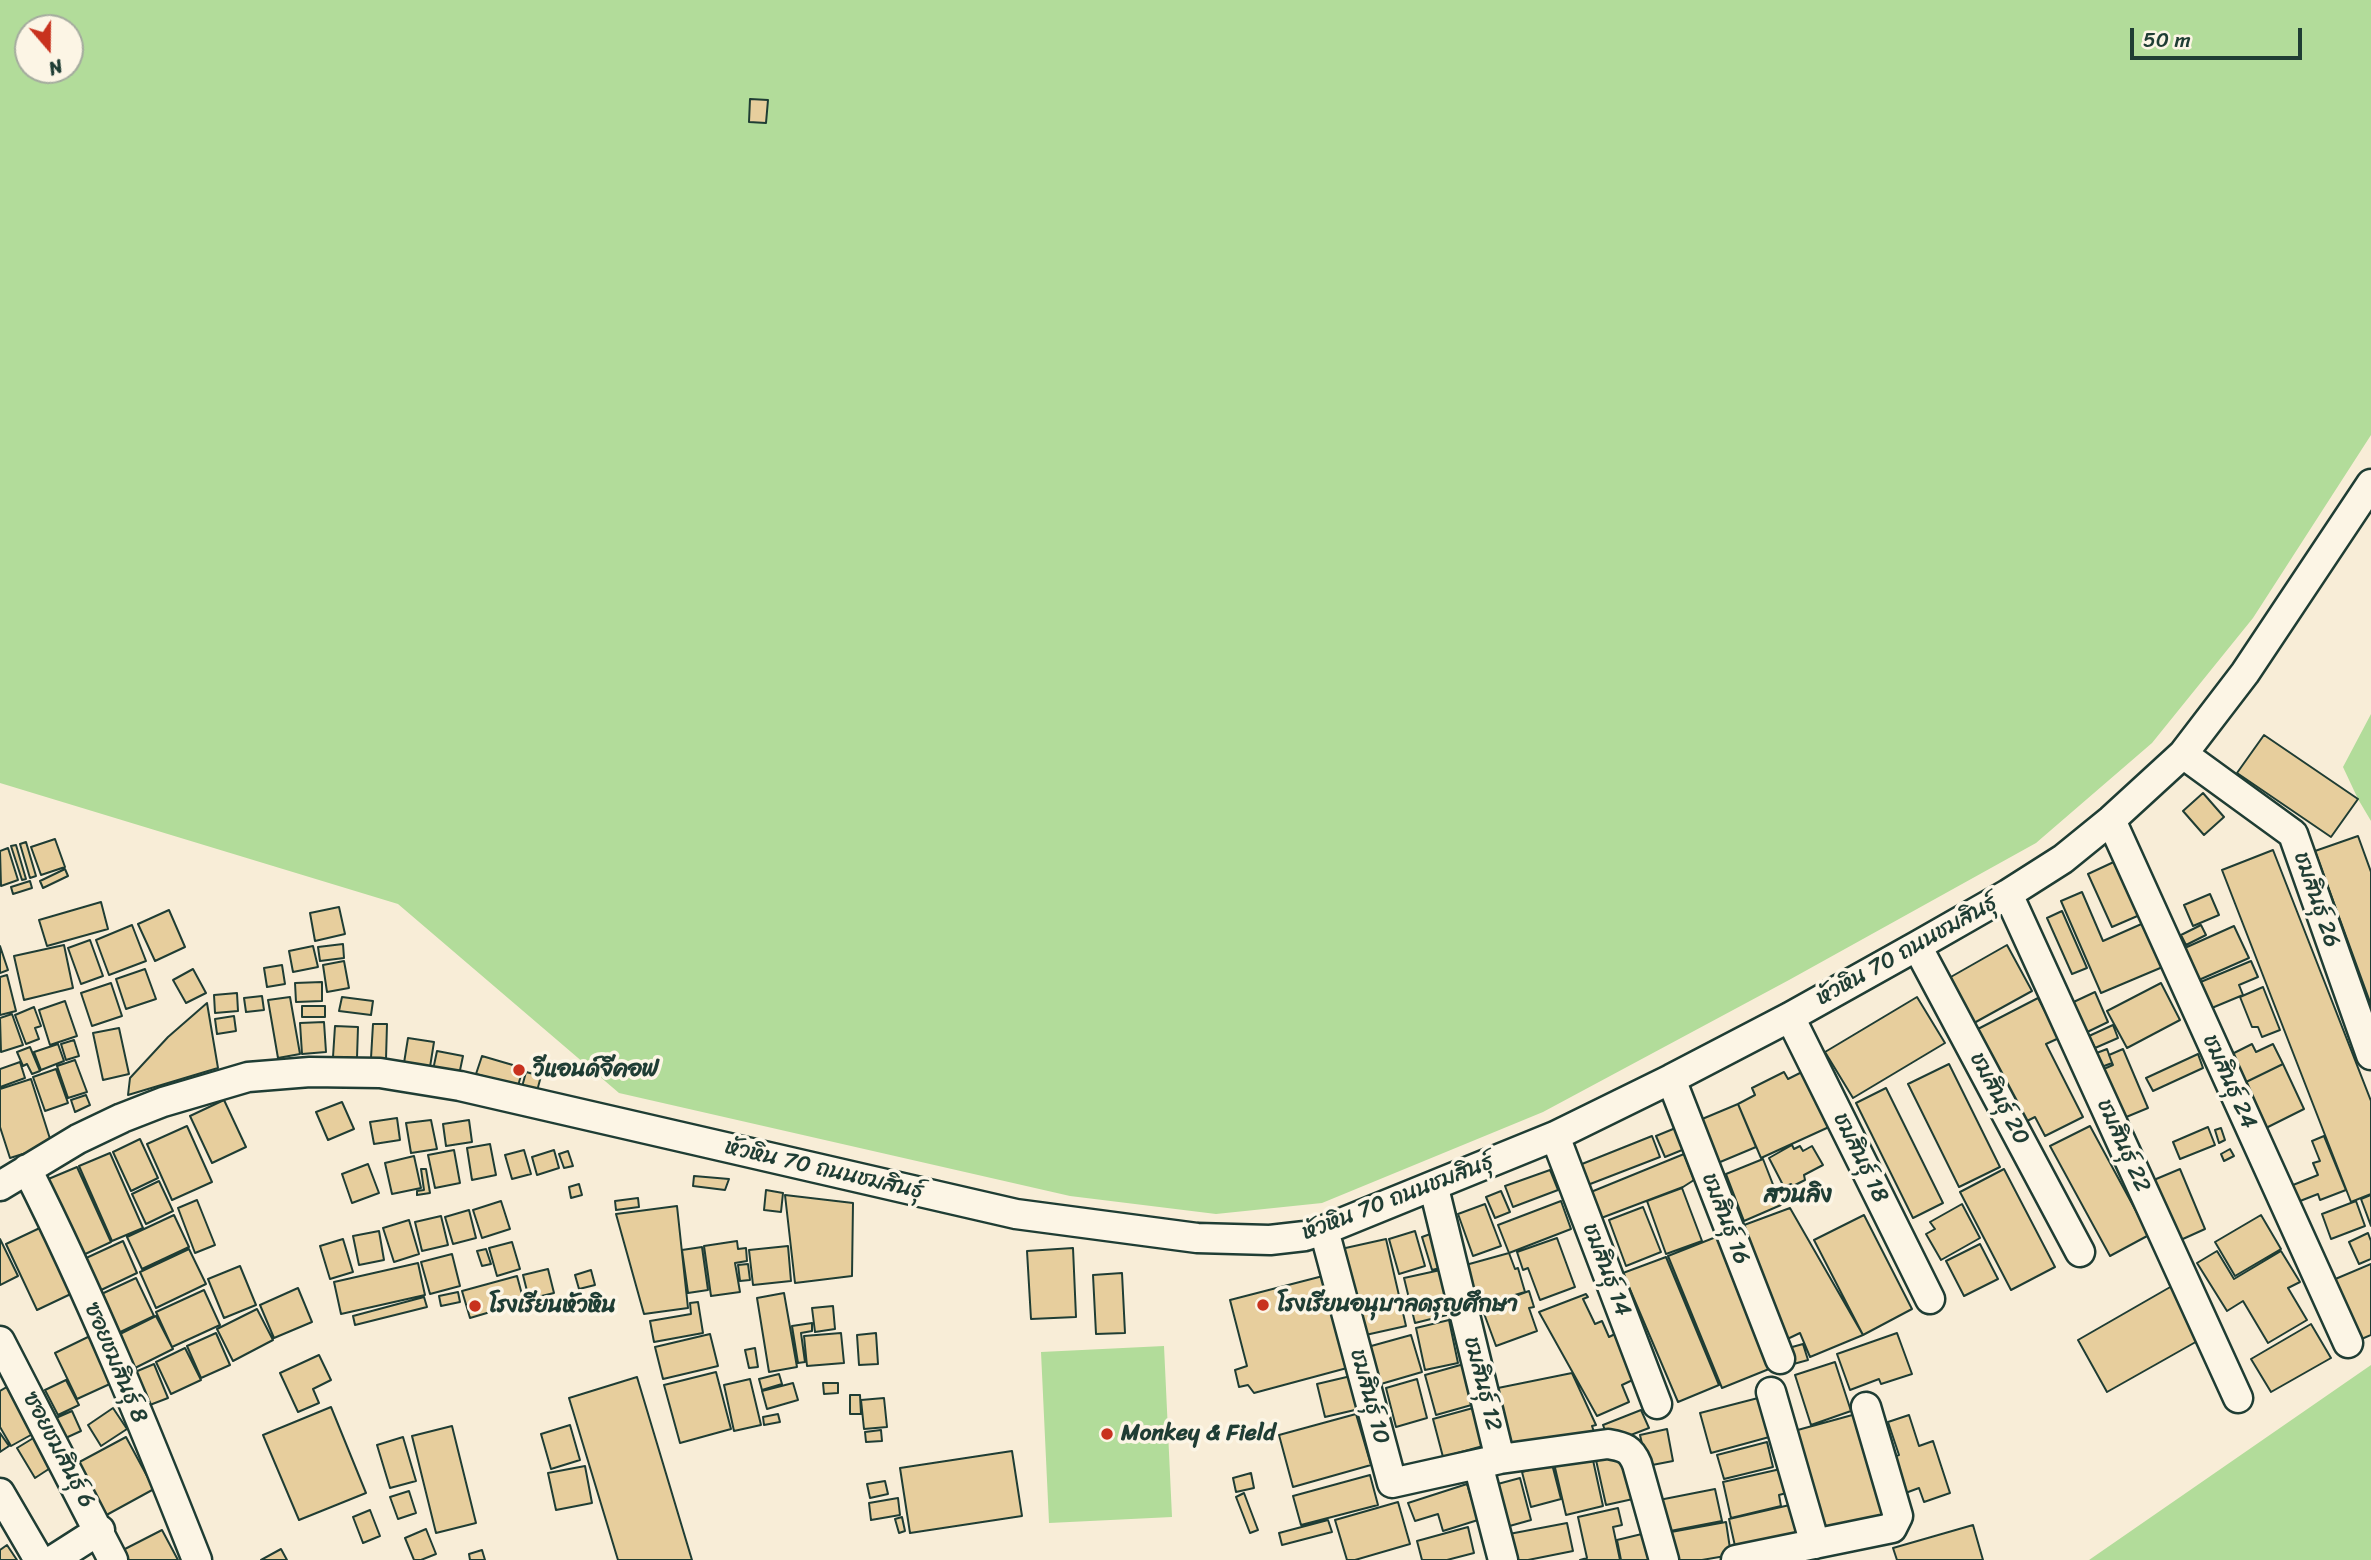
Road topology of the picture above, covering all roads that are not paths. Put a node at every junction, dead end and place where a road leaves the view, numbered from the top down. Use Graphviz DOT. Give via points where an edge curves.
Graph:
graph roads {
  1 [pos="2371,484"];
  2 [pos="2183,754"];
  3 [pos="2111,820"];
  4 [pos="2008,894"];
  5 [pos="1917,946"];
  6 [pos="1790,1017"];
  7 [pos="2371,1055"];
  8 [pos="1671,1079"];
  9 [pos="1555,1136"];
  10 [pos="27,1169"];
  11 [pos="0,1186"];
  12 [pos="1434,1188"];
  13 [pos="1324,1230"];
  14 [pos="2080,1252"];
  15 [pos="1930,1299"];
  16 [pos="0,1341"];
  17 [pos="2348,1343"];
  18 [pos="1780,1359"];
  19 [pos="1771,1392"];
  20 [pos="2238,1398"];
  21 [pos="1657,1404"];
  22 [pos="1866,1406"];
  23 [pos="1489,1461"];
  24 [pos="0,1493"];
  25 [pos="100,1531"];
  26 [pos="1815,1544"];
  27 [pos="39,1560"];
  28 [pos="53,1560"];
  29 [pos="113,1560"];
  30 [pos="197,1560"];
  31 [pos="1503,1560"];
  32 [pos="1664,1560"];
  33 [pos="1736,1560"];
  1 -- 2 [label="street, หัวหิน 70 ถนนชมสินธุ์" via="2245,673"];
  2 -- 3 [label="street, หัวหิน 70 ถนนชมสินธุ์"];
  2 -- 7 [label="street, ชมสินธุ์ 26" via="2293,834"];
  3 -- 4 [label="street, หัวหิน 70 ถนนชมสินธุ์" via="2063,859"];
  3 -- 17 [label="street, ชมสินธุ์ 24"];
  4 -- 5 [label="street, หัวหิน 70 ถนนชมสินธุ์"];
  4 -- 20 [label="street, ชมสินธุ์ 22"];
  5 -- 6 [label="street, หัวหิน 70 ถนนชมสินธุ์"];
  5 -- 14 [label="street, ชมสินธุ์ 20"];
  6 -- 8 [label="street, หัวหิน 70 ถนนชมสินธุ์"];
  6 -- 15 [label="street, ชมสินธุ์ 18"];
  8 -- 9 [label="street, หัวหิน 70 ถนนชมสินธุ์"];
  8 -- 18 [label="street, ชมสินธุ์ 16"];
  9 -- 12 [label="street, หัวหิน 70 ถนนชมสินธุ์"];
  9 -- 21 [label="street, ชมสินธุ์ 14"];
  10 -- 11 [label="street, หัวหิน 70 ถนนชมสินธุ์"];
  10 -- 13 [label="street, หัวหิน 70 ถนนชมสินธุ์" via="122,1118 248,1077 380,1073 460,1086 1017,1214 1197,1238 1270,1240"];
  10 -- 30 [label="street, ซอยชมสินธุ์ 8" via="62,1240"];
  12 -- 13 [label="street, หัวหิน 70 ถนนชมสินธุ์"];
  12 -- 23 [label="street, ชมสินธุ์ 12"];
  13 -- 23 [label="street, ชมสินธุ์ 10" via="1392,1483"];
  16 -- 25 [label="street, ซอยชมสินธุ์ 6"];
  19 -- 26 [label="street"];
  22 -- 26 [label="street" via="1897,1522 1884,1531"];
  23 -- 31 [label="street, ชมสินธุ์ 12"];
  23 -- 32 [label="street" via="1608,1444 1632,1451"];
  24 -- 27 [label="street"];
  25 -- 28 [label="street"];
  25 -- 29 [label="street, ซอยชมสินธุ์ 6"];
  26 -- 33 [label="street"];
}
